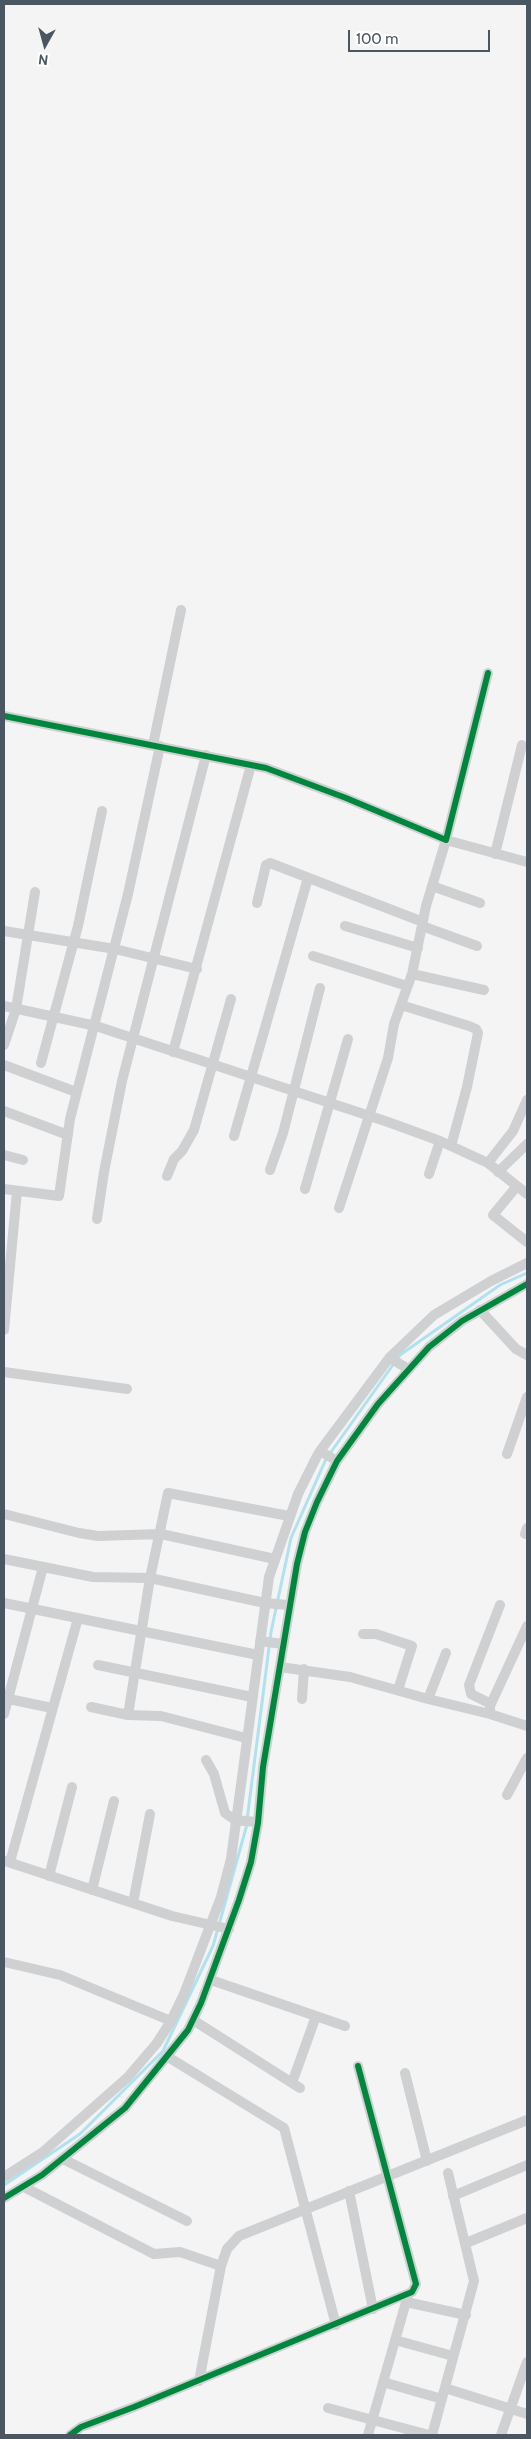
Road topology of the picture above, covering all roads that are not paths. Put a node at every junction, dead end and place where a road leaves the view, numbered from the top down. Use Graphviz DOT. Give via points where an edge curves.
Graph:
graph roads {
  1 [pos="181,610"];
  2 [pos="488,673"];
  3 [pos="4,716"];
  4 [pos="522,745"];
  5 [pos="157,746"];
  6 [pos="206,756"];
  7 [pos="251,765"];
  8 [pos="102,811"];
  9 [pos="444,844"];
  10 [pos="495,854"];
  11 [pos="527,862"];
  12 [pos="308,878"];
  13 [pos="432,886"];
  14 [pos="35,892"];
  15 [pos="480,902"];
  16 [pos="257,904"];
  17 [pos="423,924"];
  18 [pos="345,926"];
  19 [pos="4,931"];
  20 [pos="29,935"];
  21 [pos="74,942"];
  22 [pos="477,946"];
  23 [pos="418,948"];
  24 [pos="115,950"];
  25 [pos="313,956"];
  26 [pos="155,958"];
  27 [pos="197,969"];
  28 [pos="412,974"];
  29 [pos="407,986"];
  30 [pos="320,988"];
  31 [pos="484,990"];
  32 [pos="231,999"];
  33 [pos="401,1005"];
  34 [pos="4,1006"];
  35 [pos="16,1008"];
  36 [pos="54,1017"];
  37 [pos="96,1026"];
  38 [pos="348,1039"];
  39 [pos="134,1040"];
  40 [pos="4,1045"];
  41 [pos="174,1052"];
  42 [pos="42,1063"];
  43 [pos="4,1065"];
  44 [pos="213,1065"];
  45 [pos="251,1077"];
  46 [pos="292,1090"];
  47 [pos="76,1092"];
  48 [pos="527,1100"];
  49 [pos="331,1103"];
  50 [pos="4,1111"];
  51 [pos="370,1116"];
  52 [pos="68,1135"];
  53 [pos="234,1136"];
  54 [pos="440,1141"];
  55 [pos="527,1144"];
  56 [pos="452,1146"];
  57 [pos="4,1155"];
  58 [pos="23,1160"];
  59 [pos="482,1160"];
  60 [pos="270,1170"];
  61 [pos="498,1172"];
  62 [pos="429,1174"];
  63 [pos="167,1176"];
  64 [pos="517,1186"];
  65 [pos="4,1189"];
  66 [pos="305,1189"];
  67 [pos="17,1191"];
  68 [pos="527,1194"];
  69 [pos="339,1208"];
  70 [pos="97,1219"];
  71 [pos="527,1242"];
  72 [pos="527,1263"];
  73 [pos="527,1284"];
  74 [pos="480,1310"];
  75 [pos="4,1330"];
  76 [pos="527,1355"];
  77 [pos="392,1358"];
  78 [pos="406,1368"];
  79 [pos="4,1372"];
  80 [pos="127,1390"];
  81 [pos="527,1397"];
  82 [pos="322,1452"];
  83 [pos="507,1454"];
  84 [pos="336,1461"];
  85 [pos="4,1514"];
  86 [pos="289,1516"];
  87 [pos="161,1534"];
  88 [pos="4,1559"];
  89 [pos="275,1559"];
  90 [pos="43,1568"];
  91 [pos="150,1578"];
  92 [pos="4,1603"];
  93 [pos="267,1603"];
  94 [pos="286,1605"];
  95 [pos="500,1605"];
  96 [pos="32,1609"];
  97 [pos="78,1618"];
  98 [pos="527,1626"];
  99 [pos="141,1631"];
  100 [pos="363,1634"];
  101 [pos="261,1641"];
  102 [pos="282,1644"];
  103 [pos="446,1653"];
  104 [pos="258,1655"];
  105 [pos="280,1662"];
  106 [pos="98,1665"];
  107 [pos="304,1669"];
  108 [pos="135,1673"];
  109 [pos="399,1687"];
  110 [pos="252,1697"];
  111 [pos="429,1697"];
  112 [pos="6,1698"];
  113 [pos="302,1699"];
  114 [pos="91,1707"];
  115 [pos="52,1708"];
  116 [pos="490,1709"];
  117 [pos="4,1714"];
  118 [pos="128,1715"];
  119 [pos="527,1726"];
  120 [pos="246,1738"];
  121 [pos="527,1758"];
  122 [pos="206,1760"];
  123 [pos="72,1787"];
  124 [pos="507,1795"];
  125 [pos="114,1801"];
  126 [pos="150,1814"];
  127 [pos="237,1820"];
  128 [pos="256,1822"];
  129 [pos="7,1861"];
  130 [pos="49,1876"];
  131 [pos="92,1890"];
  132 [pos="132,1903"];
  133 [pos="211,1925"];
  134 [pos="227,1928"];
  135 [pos="4,1962"];
  136 [pos="210,1980"];
  137 [pos="316,2016"];
  138 [pos="193,2020"];
  139 [pos="171,2021"];
  140 [pos="345,2026"];
  141 [pos="168,2057"];
  142 [pos="358,2066"];
  143 [pos="405,2073"];
  144 [pos="527,2120"];
  145 [pos="63,2159"];
  146 [pos="427,2161"];
  147 [pos="527,2165"];
  148 [pos="448,2173"];
  149 [pos="386,2176"];
  150 [pos="4,2177"];
  151 [pos="24,2187"];
  152 [pos="349,2191"];
  153 [pos="454,2196"];
  154 [pos="4,2198"];
  155 [pos="305,2209"];
  156 [pos="527,2218"];
  157 [pos="187,2221"];
  158 [pos="466,2243"];
  159 [pos="221,2266"];
  160 [pos="407,2299"];
  161 [pos="374,2309"];
  162 [pos="466,2315"];
  163 [pos="336,2325"];
  164 [pos="395,2340"];
  165 [pos="454,2356"];
  166 [pos="527,2362"];
  167 [pos="199,2381"];
  168 [pos="383,2382"];
  169 [pos="445,2388"];
  170 [pos="442,2399"];
  171 [pos="328,2408"];
  172 [pos="511,2408"];
  173 [pos="527,2414"];
  174 [pos="372,2420"];
  175 [pos="70,2435"];
  176 [pos="368,2435"];
  177 [pos="430,2435"];
  178 [pos="501,2435"];
  1 -- 5 [label="street"];
  2 -- 9 [label="street"];
  3 -- 5 [label="street"];
  4 -- 10 [label="street"];
  5 -- 6 [label="street"];
  5 -- 24 [label="street"];
  6 -- 7 [label="street"];
  6 -- 26 [label="street"];
  7 -- 9 [label="street" via="346,798"];
  7 -- 27 [label="street"];
  8 -- 21 [label="street"];
  9 -- 10 [label="street"];
  9 -- 13 [label="street"];
  10 -- 11 [label="street"];
  12 -- 16 [label="street" via="268,863"];
  12 -- 17 [label="street"];
  12 -- 45 [label="street"];
  13 -- 15 [label="street"];
  13 -- 17 [label="street"];
  14 -- 20 [label="street"];
  17 -- 22 [label="street"];
  17 -- 23 [label="street"];
  18 -- 23 [label="street"];
  19 -- 20 [label="street"];
  20 -- 21 [label="street"];
  20 -- 35 [label="street"];
  21 -- 24 [label="street"];
  21 -- 36 [label="street"];
  23 -- 28 [label="street"];
  24 -- 26 [label="street"];
  24 -- 37 [label="street"];
  25 -- 29 [label="street"];
  26 -- 27 [label="street"];
  26 -- 39 [label="street"];
  27 -- 41 [label="street"];
  28 -- 29 [label="street"];
  28 -- 31 [label="street"];
  29 -- 33 [label="street"];
  30 -- 46 [label="street"];
  32 -- 44 [label="street"];
  33 -- 51 [label="street"];
  33 -- 56 [label="street" via="469,1026 478,1033"];
  34 -- 35 [label="street"];
  35 -- 36 [label="street"];
  35 -- 40 [label="street"];
  36 -- 37 [label="street"];
  36 -- 42 [label="street"];
  37 -- 39 [label="street"];
  37 -- 47 [label="street"];
  38 -- 49 [label="street"];
  39 -- 41 [label="street"];
  39 -- 70 [label="street" via="113,1121"];
  41 -- 44 [label="street"];
  43 -- 47 [label="street"];
  44 -- 45 [label="street"];
  44 -- 63 [label="street" via="194,1130 174,1159"];
  45 -- 46 [label="street"];
  45 -- 53 [label="street"];
  46 -- 49 [label="street"];
  46 -- 60 [label="street" via="283,1133"];
  47 -- 52 [label="street"];
  48 -- 59 [label="street" via="513,1131"];
  49 -- 51 [label="street"];
  49 -- 66 [label="street"];
  50 -- 52 [label="street"];
  51 -- 54 [label="street"];
  51 -- 69 [label="street"];
  52 -- 67 [label="street" via="59,1196"];
  54 -- 56 [label="street"];
  54 -- 62 [label="street"];
  55 -- 61 [label="street"];
  56 -- 59 [label="street"];
  57 -- 58 [label="street"];
  59 -- 61 [label="street"];
  61 -- 64 [label="street"];
  64 -- 68 [label="street"];
  64 -- 71 [label="street" via="493,1215"];
  65 -- 67 [label="street"];
  67 -- 75 [label="street"];
  72 -- 82 [label="street" via="434,1315 390,1357"];
  73 -- 74 [label="street"];
  74 -- 76 [label="street" via="516,1349"];
  74 -- 78 [label="street" via="462,1320"];
  77 -- 78 [label="street"];
  78 -- 84 [label="street"];
  79 -- 80 [label="street"];
  81 -- 83 [label="street"];
  82 -- 84 [label="street"];
  82 -- 86 [label="street"];
  84 -- 94 [label="street" via="305,1532"];
  85 -- 87 [label="street" via="98,1536"];
  86 -- 87 [label="street" via="168,1493"];
  86 -- 89 [label="street"];
  87 -- 89 [label="street"];
  87 -- 91 [label="street"];
  88 -- 90 [label="street"];
  89 -- 93 [label="street" via="269,1578"];
  90 -- 91 [label="street" via="93,1577"];
  90 -- 96 [label="street"];
  91 -- 93 [label="street"];
  91 -- 99 [label="street"];
  92 -- 96 [label="street"];
  93 -- 94 [label="street"];
  93 -- 101 [label="street"];
  94 -- 102 [label="street"];
  95 -- 116 [label="street" via="469,1685 471,1694"];
  96 -- 97 [label="street"];
  96 -- 112 [label="street"];
  97 -- 99 [label="street"];
  97 -- 115 [label="street"];
  98 -- 116 [label="street"];
  99 -- 104 [label="street"];
  99 -- 108 [label="street"];
  100 -- 109 [label="street" via="376,1634 412,1646"];
  101 -- 102 [label="street"];
  101 -- 104 [label="street"];
  102 -- 105 [label="street"];
  103 -- 111 [label="street"];
  104 -- 110 [label="street"];
  105 -- 107 [label="street"];
  105 -- 134 [label="street" via="251,1862"];
  106 -- 108 [label="street"];
  107 -- 109 [label="street"];
  107 -- 113 [label="street"];
  108 -- 110 [label="street"];
  108 -- 118 [label="street"];
  109 -- 111 [label="street"];
  110 -- 120 [label="street"];
  111 -- 116 [label="street"];
  112 -- 115 [label="street"];
  112 -- 117 [label="street"];
  114 -- 118 [label="street"];
  115 -- 129 [label="street"];
  116 -- 119 [label="street"];
  118 -- 120 [label="street" via="161,1716"];
  120 -- 127 [label="street"];
  121 -- 124 [label="street"];
  122 -- 127 [label="street" via="214,1774 224,1813"];
  123 -- 130 [label="street"];
  125 -- 131 [label="street"];
  126 -- 132 [label="street"];
  127 -- 128 [label="street"];
  127 -- 133 [label="street" via="227,1875"];
  129 -- 130 [label="street"];
  130 -- 131 [label="street"];
  131 -- 132 [label="street"];
  132 -- 133 [label="street"];
  133 -- 134 [label="street"];
  133 -- 139 [label="street"];
  134 -- 136 [label="street"];
  135 -- 139 [label="street" via="60,1975"];
  136 -- 137 [label="street"];
  136 -- 138 [label="street"];
  137 -- 138 [label="street" via="296,2085"];
  137 -- 140 [label="street"];
  138 -- 141 [label="street"];
  139 -- 150 [label="street" via="157,2044 128,2077 43,2152"];
  141 -- 145 [label="street" via="125,2108"];
  141 -- 155 [label="street" via="284,2128"];
  142 -- 149 [label="street"];
  143 -- 146 [label="street"];
  144 -- 146 [label="street"];
  145 -- 151 [label="street"];
  145 -- 157 [label="street"];
  146 -- 149 [label="street"];
  147 -- 153 [label="street"];
  148 -- 153 [label="street"];
  149 -- 152 [label="street"];
  149 -- 160 [label="street" via="416,2284"];
  151 -- 154 [label="street"];
  151 -- 159 [label="street" via="154,2254 180,2252"];
  152 -- 155 [label="street"];
  152 -- 161 [label="street"];
  153 -- 158 [label="street"];
  155 -- 159 [label="street" via="239,2236 227,2249"];
  155 -- 163 [label="street"];
  156 -- 158 [label="street"];
  158 -- 162 [label="street" via="474,2281"];
  159 -- 167 [label="street"];
  160 -- 161 [label="street"];
  160 -- 162 [label="street"];
  160 -- 164 [label="street"];
  161 -- 163 [label="street"];
  162 -- 165 [label="street"];
  163 -- 167 [label="street"];
  164 -- 165 [label="street"];
  164 -- 168 [label="street"];
  165 -- 169 [label="street"];
  166 -- 172 [label="street"];
  167 -- 175 [label="street" via="81,2427"];
  168 -- 170 [label="street"];
  168 -- 174 [label="street"];
  169 -- 170 [label="street"];
  169 -- 172 [label="street"];
  170 -- 177 [label="street"];
  171 -- 174 [label="street"];
  172 -- 173 [label="street"];
  172 -- 178 [label="street"];
  174 -- 176 [label="street"];
  174 -- 177 [label="street"];
}
